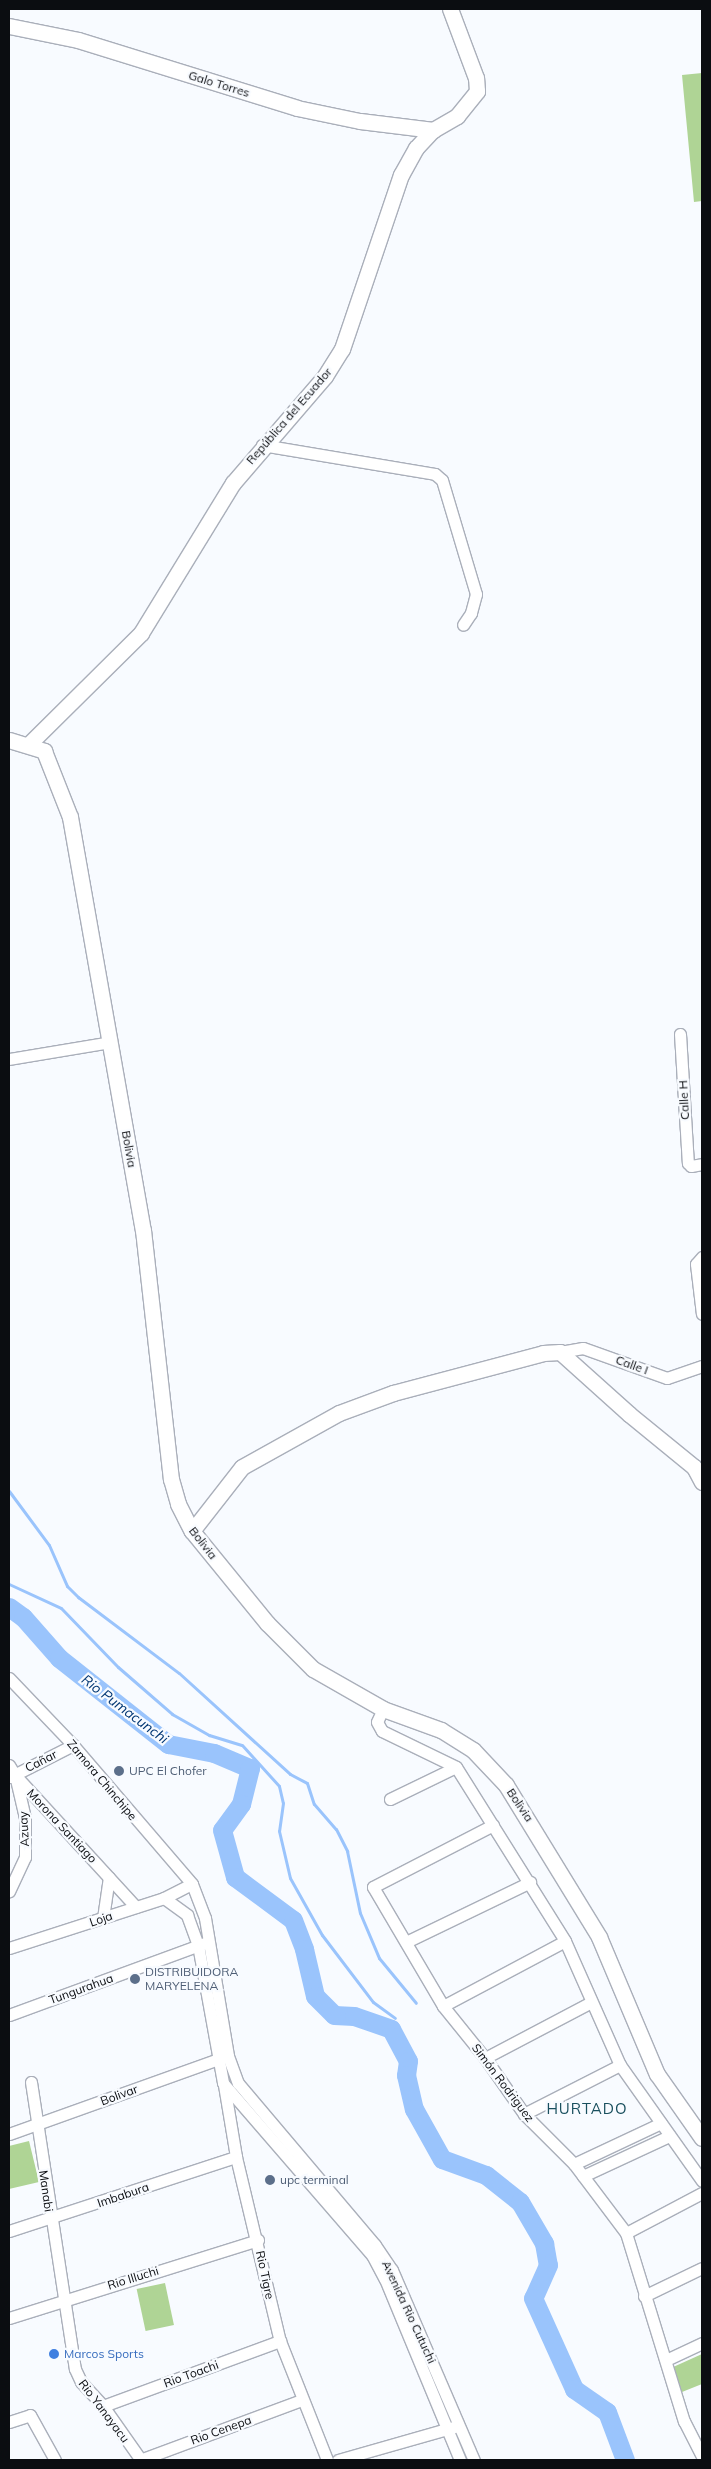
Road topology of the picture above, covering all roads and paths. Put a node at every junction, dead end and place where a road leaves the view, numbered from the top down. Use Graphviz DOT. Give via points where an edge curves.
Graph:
graph roads {
  1 [pos="450,9"];
  2 [pos="9,26"];
  3 [pos="433,130"];
  4 [pos="262,445"];
  5 [pos="463,625"];
  6 [pos="9,740"];
  7 [pos="28,745"];
  8 [pos="680,1034"];
  9 [pos="111,1042"];
  10 [pos="9,1059"];
  11 [pos="702,1164"];
  12 [pos="700,1258"];
  13 [pos="702,1314"];
  14 [pos="560,1352"];
  15 [pos="702,1366"];
  16 [pos="702,1482"];
  17 [pos="192,1531"];
  18 [pos="9,1678"];
  19 [pos="383,1709"];
  20 [pos="73,1745"];
  21 [pos="456,1767"];
  22 [pos="11,1772"];
  23 [pos="390,1799"];
  24 [pos="493,1825"];
  25 [pos="109,1877"];
  26 [pos="530,1882"];
  27 [pos="192,1884"];
  28 [pos="9,1892"];
  29 [pos="164,1898"];
  30 [pos="136,1907"];
  31 [pos="103,1918"];
  32 [pos="565,1941"];
  33 [pos="406,1942"];
  34 [pos="204,1944"];
  35 [pos="9,1948"];
  36 [pos="591,2002"];
  37 [pos="443,2006"];
  38 [pos="9,2015"];
  39 [pos="223,2057"];
  40 [pos="485,2058"];
  41 [pos="620,2065"];
  42 [pos="31,2082"];
  43 [pos="223,2083"];
  44 [pos="524,2114"];
  45 [pos="661,2123"];
  46 [pos="37,2126"];
  47 [pos="9,2134"];
  48 [pos="669,2136"];
  49 [pos="702,2138"];
  50 [pos="614,2145"];
  51 [pos="236,2157"];
  52 [pos="621,2158"];
  53 [pos="574,2164"];
  54 [pos="582,2176"];
  55 [pos="702,2181"];
  56 [pos="702,2194"];
  57 [pos="50,2219"];
  58 [pos="9,2231"];
  59 [pos="626,2233"];
  60 [pos="258,2240"];
  61 [pos="702,2268"];
  62 [pos="644,2296"];
  63 [pos="64,2300"];
  64 [pos="9,2318"];
  65 [pos="280,2341"];
  66 [pos="702,2344"];
  67 [pos="666,2360"];
  68 [pos="302,2400"];
  69 [pos="103,2406"];
  70 [pos="9,2422"];
  71 [pos="460,2424"];
  72 [pos="448,2429"];
  73 [pos="374,2449"];
  74 [pos="702,2456"];
  75 [pos="55,2460"];
  76 [pos="140,2460"];
  77 [pos="327,2460"];
  78 [pos="338,2460"];
  79 [pos="378,2460"];
  80 [pos="460,2460"];
  81 [pos="474,2460"];
  1 -- 3 [label="street, República del Ecuador" via="476,78 477,91 458,116"];
  2 -- 3 [label="street, Galo Torres" via="78,40 297,108 360,121"];
  3 -- 4 [label="street, República del Ecuador" via="416,148 401,175 342,349 326,376"];
  4 -- 5 [label="street" via="435,474 442,480 476,594 471,613"];
  4 -- 7 [label="street, República del Ecuador" via="233,483 141,633"];
  6 -- 7 [label="street"];
  7 -- 9 [label="street, Bolivia" via="44,751 70,817"];
  8 -- 11 [label="street, Calle H" via="689,1165"];
  9 -- 10 [label="street"];
  9 -- 17 [label="street, Bolivia" via="143,1230 171,1479"];
  12 -- 13 [label="street"];
  14 -- 15 [label="street, Calle I" via="583,1348 667,1378"];
  14 -- 16 [label="street" via="694,1467"];
  14 -- 17 [label="street" via="543,1353 393,1393 339,1413 242,1467"];
  17 -- 19 [label="street, Bolivia" via="267,1623 313,1669"];
  18 -- 20 [label="street, Zamora Chinchipe"];
  19 -- 21 [label="street" via="377,1722 382,1731"];
  19 -- 49 [label="street, Bolivia" via="441,1730 473,1750 506,1785 599,1937 657,2074"];
  20 -- 22 [label="street, Cañar"];
  20 -- 27 [label="street, Zamora Chinchipe"];
  21 -- 23 [label="street"];
  21 -- 24 [label="street"];
  22 -- 25 [label="street, Morona Santiago"];
  22 -- 28 [label="street, Azuay" via="25,1818 25,1857"];
  24 -- 26 [label="street"];
  24 -- 33 [label="street, Simón Rodriguez" via="373,1887"];
  25 -- 30 [label="street, Morona Santiago"];
  25 -- 31 [label="street"];
  26 -- 32 [label="street"];
  26 -- 33 [label="street"];
  27 -- 29 [label="street, Loja"];
  27 -- 34 [label="street, Avenida Rio Cutuchi" via="205,1918"];
  29 -- 30 [label="street, Loja"];
  29 -- 34 [label="street, Avenida Rio Cutuchi" via="187,1915"];
  30 -- 31 [label="street, Loja"];
  31 -- 35 [label="street, Loja"];
  32 -- 36 [label="street"];
  32 -- 37 [label="street"];
  33 -- 37 [label="street, Simón Rodriguez"];
  34 -- 38 [label="street, Tungurahua"];
  34 -- 39 [label="street, Avenida Rio Cutuchi"];
  36 -- 40 [label="street"];
  36 -- 41 [label="street"];
  37 -- 40 [label="street, Simón Rodriguez"];
  39 -- 43 [label="street, Avenida Rio Cutuchi"];
  39 -- 46 [label="street, Bolivar"];
  39 -- 71 [label="street, Avenida Rio Cutuchi" via="238,2083 375,2245 392,2270"];
  40 -- 44 [label="street, Simón Rodriguez"];
  41 -- 44 [label="street"];
  41 -- 45 [label="street"];
  42 -- 46 [label="street, Manabi"];
  43 -- 51 [label="street, Rio Tigre"];
  43 -- 72 [label="street, Avenida Rio Cutuchi" via="372,2255"];
  44 -- 53 [label="street, Simón Rodriguez"];
  45 -- 48 [label="street"];
  45 -- 50 [label="street"];
  46 -- 47 [label="street, Bolivar"];
  46 -- 57 [label="street, Manabi"];
  48 -- 52 [label="street"];
  48 -- 55 [label="street"];
  50 -- 52 [label="street"];
  50 -- 53 [label="street"];
  51 -- 57 [label="street, Imbabura"];
  51 -- 60 [label="street, Rio Tigre"];
  52 -- 54 [label="street"];
  53 -- 54 [label="street, Simón Rodriguez"];
  54 -- 59 [label="street, Simón Rodriguez"];
  56 -- 59 [label="street"];
  57 -- 58 [label="street, Imbabura"];
  57 -- 63 [label="street, Manabi"];
  59 -- 62 [label="street, Simón Rodriguez"];
  60 -- 63 [label="street, Rio Illuchi"];
  60 -- 65 [label="street, Rio Tigre"];
  61 -- 62 [label="street"];
  62 -- 67 [label="street, Simón Rodriguez"];
  63 -- 64 [label="street, Rio Illuchi"];
  63 -- 69 [label="street, Rio Yanayacu" via="75,2369 81,2382"];
  65 -- 68 [label="street, Rio Tigre"];
  65 -- 69 [label="street, Rio Toachi"];
  66 -- 67 [label="street"];
  67 -- 74 [label="street, Simón Rodriguez" via="684,2421"];
  68 -- 76 [label="street, Rio Cenepa"];
  68 -- 77 [label="street, Rio Tigre"];
  69 -- 76 [label="street, Rio Yanayacu"];
  70 -- 75 [label="street" via="30,2415"];
  71 -- 72 [label="street"];
  71 -- 81 [label="street, Avenida Rio Cutuchi"];
  72 -- 73 [label="street"];
  72 -- 80 [label="street, Avenida Rio Cutuchi"];
  73 -- 78 [label="street"];
  73 -- 79 [label="street"];
}
